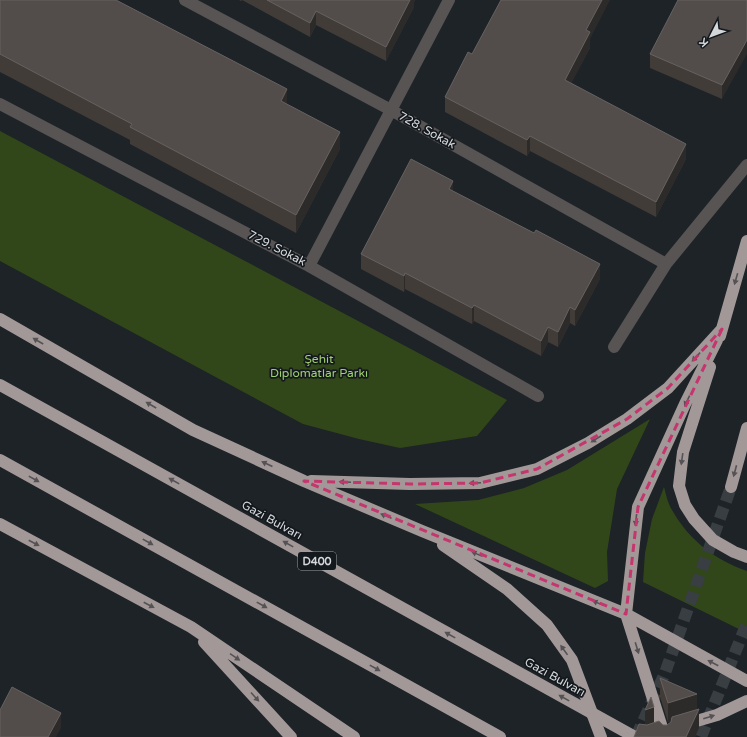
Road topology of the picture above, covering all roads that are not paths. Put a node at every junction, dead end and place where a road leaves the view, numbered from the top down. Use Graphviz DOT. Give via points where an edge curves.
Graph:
graph roads {
  1 [pos="185,0"];
  2 [pos="449,0"];
  3 [pos="0,104"];
  4 [pos="391,110"];
  5 [pos="747,165"];
  6 [pos="747,241"];
  7 [pos="666,264"];
  8 [pos="309,266"];
  9 [pos="0,319"];
  10 [pos="722,329"];
  11 [pos="614,347"];
  12 [pos="0,385"];
  13 [pos="538,396"];
  14 [pos="747,428"];
  15 [pos="0,460"];
  16 [pos="304,481"];
  17 [pos="731,487"];
  18 [pos="0,524"];
  19 [pos="422,531"];
  20 [pos="747,557"];
  21 [pos="626,614"];
  22 [pos="191,627"];
  23 [pos="747,681"];
  24 [pos="747,701"];
  25 [pos="660,735"];
  26 [pos="291,737"];
  27 [pos="354,737"];
  28 [pos="500,737"];
  29 [pos="601,737"];
  30 [pos="635,737"];
  1 -- 4 [label="street, 728. Sokak"];
  2 -- 4 [label="street, 729. Sokak"];
  3 -- 8 [label="street, 729. Sokak"];
  4 -- 7 [label="street, 728. Sokak"];
  4 -- 8 [label="street, 729. Sokak"];
  5 -- 7 [label="street"];
  6 -- 10 [label="highway, one-way"];
  7 -- 11 [label="street"];
  8 -- 13 [label="street"];
  16 -- 9 [label="highway, one-way" via="193,430"];
  10 -- 16 [label="highway, one-way" via="668,388 633,415 588,443 538,469 480,483"];
  10 -- 20 [label="highway, one-way" via="683,452 679,486 684,505 713,540"];
  10 -- 21 [label="highway, one-way" via="638,507"];
  30 -- 12 [label="highway, Gazi Bulvarı / D400, one-way, bridge"];
  14 -- 17 [label="highway, one-way"];
  15 -- 28 [label="highway, one-way"];
  19 -- 16 [label="highway, one-way"];
  18 -- 22 [label="highway, one-way"];
  21 -- 19 [label="highway, one-way"];
  29 -- 19 [label="highway, one-way" via="572,660 547,625 507,589"];
  23 -- 21 [label="highway, one-way"];
  21 -- 25 [label="highway, one-way"];
  22 -- 26 [label="highway, one-way"];
  22 -- 27 [label="highway, one-way"];
  25 -- 24 [label="highway, one-way" via="717,715"];
}
